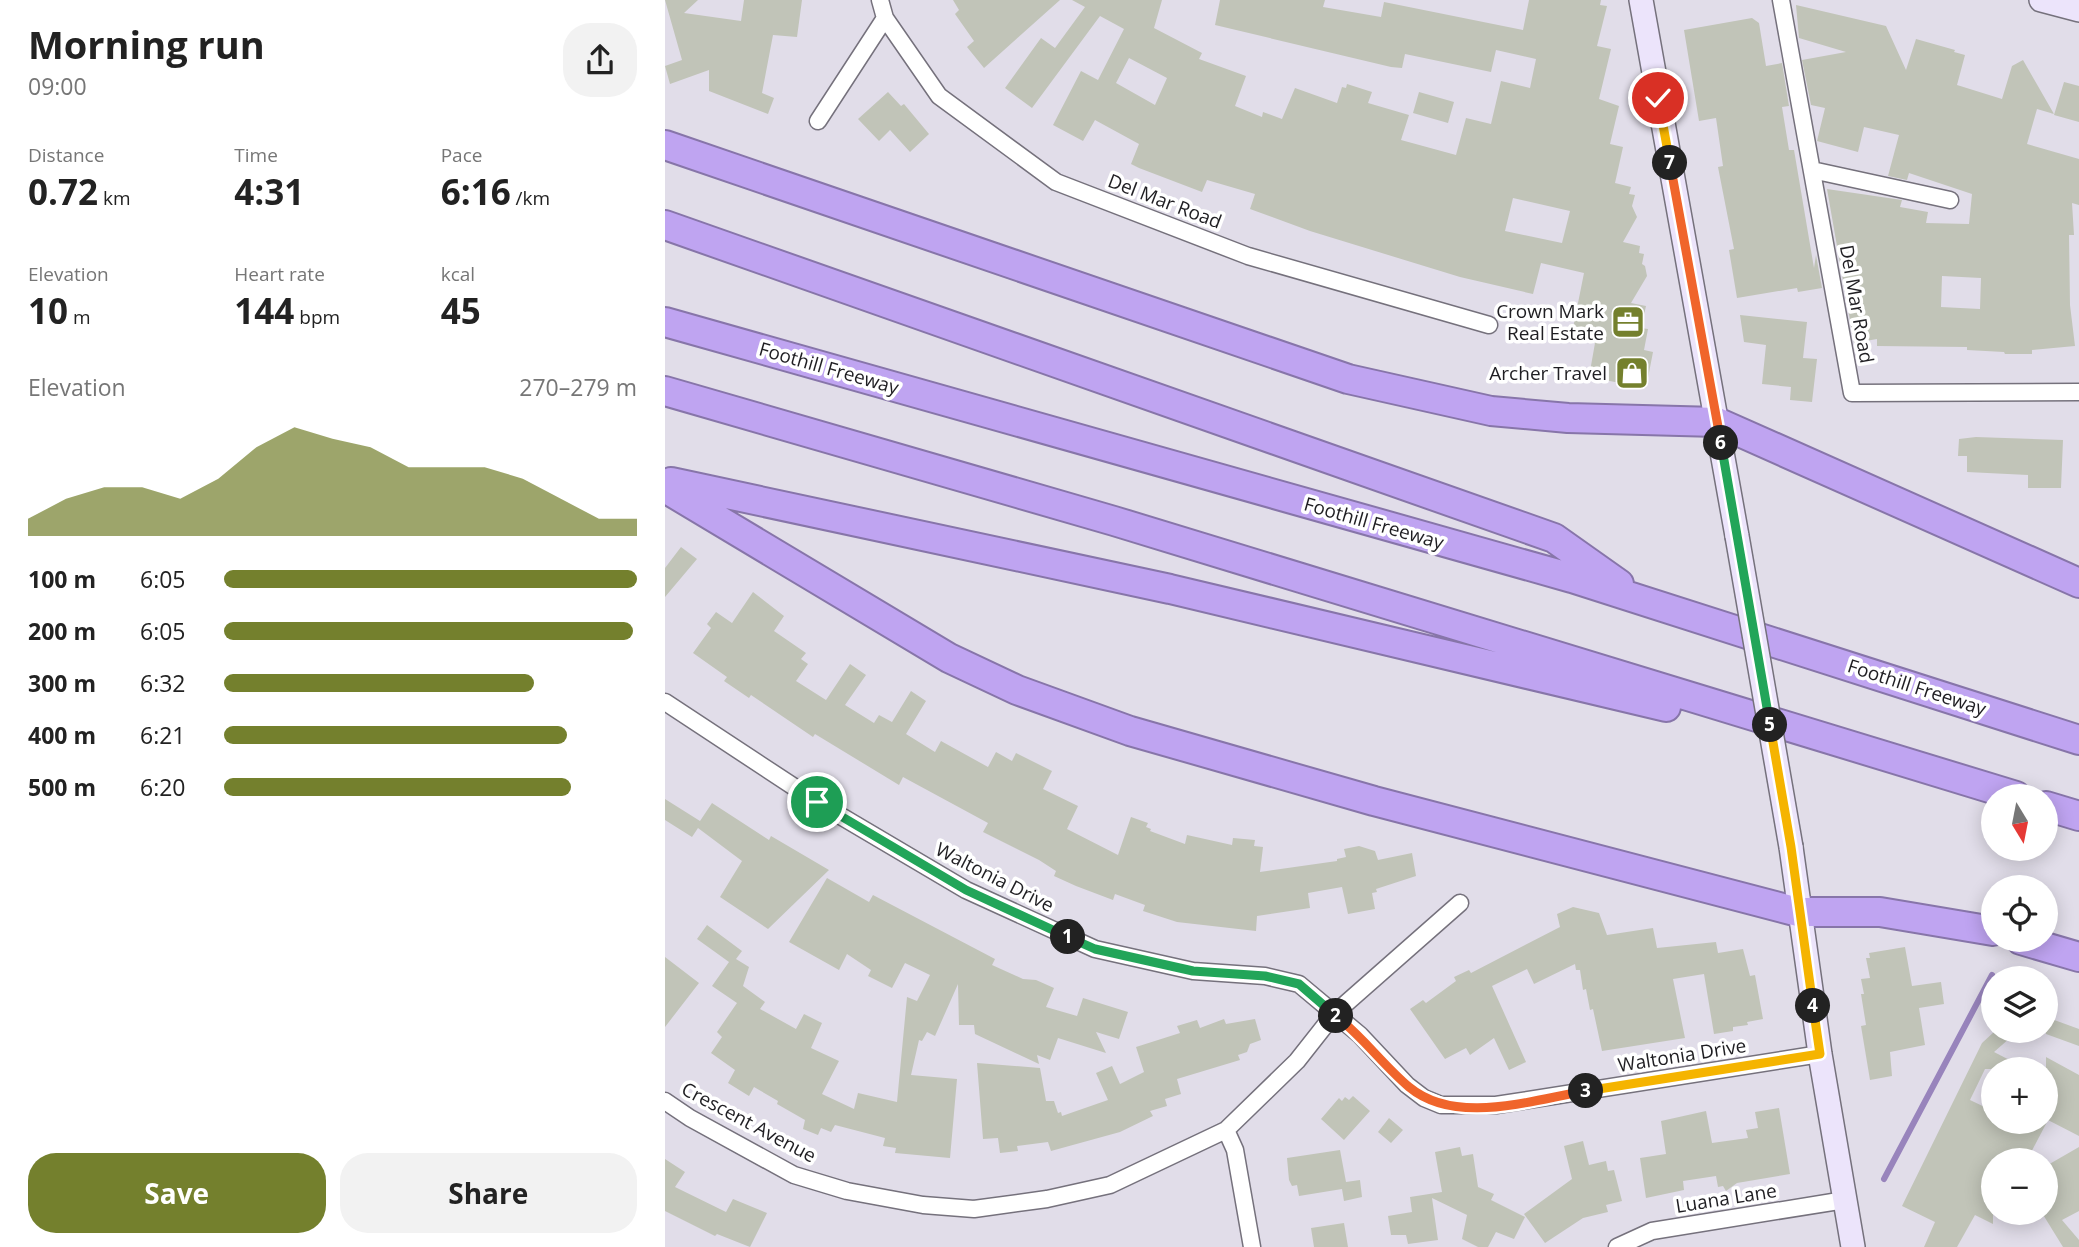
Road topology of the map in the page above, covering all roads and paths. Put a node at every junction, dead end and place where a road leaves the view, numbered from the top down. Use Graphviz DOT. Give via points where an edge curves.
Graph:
graph roads {
  1 [pos="880,0"];
  2 [pos="1641,0"];
  3 [pos="1781,0"];
  4 [pos="2041,0"];
  5 [pos="2079,10"];
  6 [pos="885,18"];
  7 [pos="818,121"];
  8 [pos="665,145"];
  9 [pos="1812,170"];
  10 [pos="1950,200"];
  11 [pos="665,225"];
  12 [pos="665,321"];
  13 [pos="1489,325"];
  14 [pos="665,391"];
  15 [pos="2079,393"];
  16 [pos="1717,422"];
  17 [pos="665,481"];
  18 [pos="665,488"];
  19 [pos="2079,583"];
  20 [pos="1641,600"];
  21 [pos="665,702"];
  22 [pos="2079,740"];
  23 [pos="1981,785"];
  24 [pos="1981,790"];
  25 [pos="2058,810"];
  26 [pos="2079,816"];
  27 [pos="1460,903"];
  28 [pos="1798,912"];
  29 [pos="1981,929"];
  30 [pos="2058,951"];
  31 [pos="2079,957"];
  32 [pos="1334,1014"];
  33 [pos="1820,1054"];
  34 [pos="665,1101"];
  35 [pos="1226,1130"];
  36 [pos="1846,1200"];
  37 [pos="1252,1247"];
  38 [pos="1617,1247"];
  39 [pos="1853,1247"];
  1 -- 6 [label="street, Del Mar Road"];
  2 -- 16 [label="main road"];
  3 -- 9 [label="street, Del Mar Road"];
  4 -- 5 [label="main road"];
  6 -- 7 [label="street"];
  6 -- 13 [label="street, Del Mar Road" via="939,96 1056,182 1248,256"];
  8 -- 16 [label="highway" via="1348,379 1491,411"];
  9 -- 10 [label="street"];
  9 -- 15 [label="street, Del Mar Road" via="1852,393"];
  11 -- 20 [label="highway" via="1554,538"];
  12 -- 20 [label="highway, Foothill Freeway"];
  14 -- 23 [label="highway" via="1114,521"];
  16 -- 19 [label="highway"];
  16 -- 28 [label="main road, bridge" via="1791,847"];
  17 -- 24 [label="highway" via="1170,589 1677,709"];
  18 -- 28 [label="highway" via="949,658 1017,690 1130,731 1374,801"];
  20 -- 22 [label="highway, Foothill Freeway"];
  21 -- 32 [label="street, Waltonia Drive" via="817,802 966,890 1095,949 1193,971 1265,976 1299,984"];
  25 -- 26 [label="highway"];
  27 -- 32 [label="street"];
  28 -- 29 [label="highway" via="1880,912"];
  28 -- 33 [label="main road"];
  30 -- 31 [label="highway"];
  32 -- 33 [label="street, Waltonia Drive" via="1407,1085 1441,1105 1472,1107"];
  32 -- 35 [label="street, Crescent Avenue" via="1297,1061"];
  33 -- 36 [label="main road"];
  34 -- 35 [label="street, Crescent Avenue" via="794,1175 847,1191 974,1209 1110,1185"];
  35 -- 37 [label="street" via="1235,1150"];
  36 -- 38 [label="street, Luana Lane" via="1652,1231"];
  36 -- 39 [label="main road"];
}
